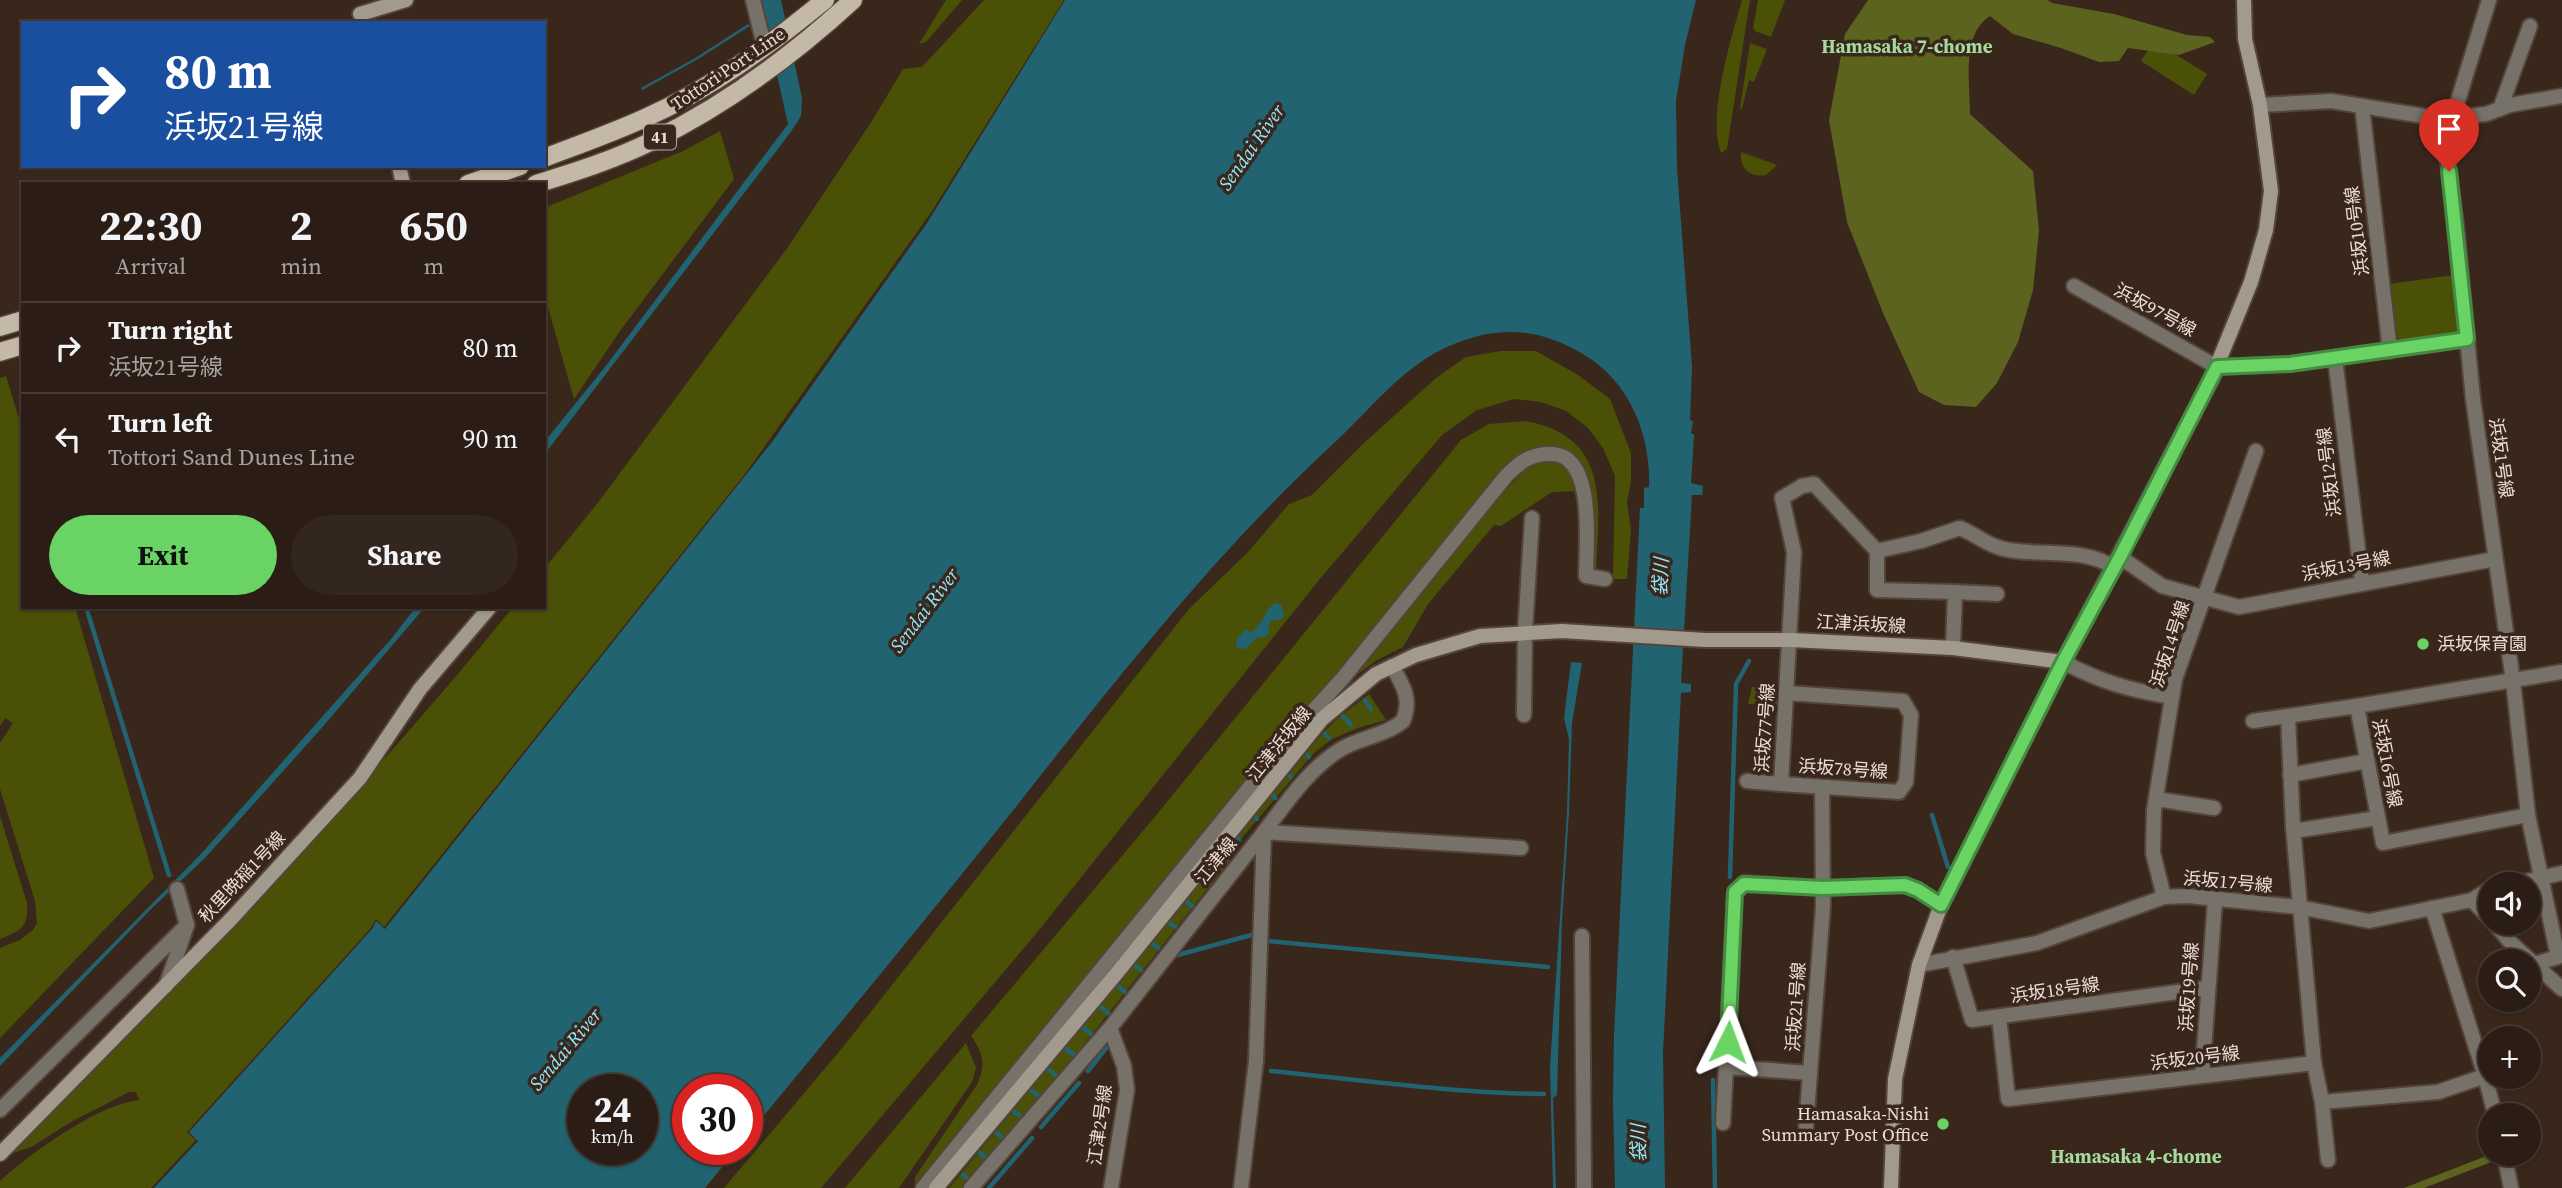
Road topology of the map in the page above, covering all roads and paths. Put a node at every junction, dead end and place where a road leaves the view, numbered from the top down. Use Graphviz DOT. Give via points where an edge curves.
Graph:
graph roads {
  1 [pos="406,0"];
  2 [pos="753,0"];
  3 [pos="825,0"];
  4 [pos="853,0"];
  5 [pos="2244,0"];
  6 [pos="2489,0"];
  7 [pos="360,12"];
  8 [pos="2530,26"];
  9 [pos="766,47"];
  10 [pos="2562,96"];
  11 [pos="2260,105"];
  12 [pos="2362,106"];
  13 [pos="2500,109"];
  14 [pos="2447,118"];
  15 [pos="546,157"];
  16 [pos="514,168"];
  17 [pos="474,182"];
  18 [pos="541,182"];
  19 [pos="2074,286"];
  20 [pos="21,321"];
  21 [pos="0,327"];
  22 [pos="2467,339"];
  23 [pos="21,346"];
  24 [pos="2390,351"];
  25 [pos="0,352"];
  26 [pos="2335,358"];
  27 [pos="2217,367"];
  28 [pos="2256,452"];
  29 [pos="1532,518"];
  30 [pos="1877,551"];
  31 [pos="2495,559"];
  32 [pos="2117,562"];
  33 [pos="1605,579"];
  34 [pos="2362,582"];
  35 [pos="1955,592"];
  36 [pos="1997,594"];
  37 [pos="2205,599"];
  38 [pos="488,609"];
  39 [pos="1525,632"];
  40 [pos="1791,640"];
  41 [pos="1953,648"];
  42 [pos="2063,662"];
  43 [pos="1392,666"];
  44 [pos="2562,672"];
  45 [pos="2513,681"];
  46 [pos="1786,692"];
  47 [pos="2172,697"];
  48 [pos="2357,706"];
  49 [pos="1524,715"];
  50 [pos="2288,716"];
  51 [pos="2253,721"];
  52 [pos="2367,761"];
  53 [pos="2290,775"];
  54 [pos="1747,781"];
  55 [pos="1781,784"];
  56 [pos="1822,787"];
  57 [pos="2155,799"];
  58 [pos="2214,808"];
  59 [pos="2528,814"];
  60 [pos="2378,818"];
  61 [pos="2293,827"];
  62 [pos="1264,832"];
  63 [pos="1521,848"];
  64 [pos="2539,872"];
  65 [pos="2562,873"];
  66 [pos="2541,878"];
  67 [pos="2541,882"];
  68 [pos="1823,888"];
  69 [pos="177,889"];
  70 [pos="2478,896"];
  71 [pos="2164,897"];
  72 [pos="2215,900"];
  73 [pos="2472,900"];
  74 [pos="1941,905"];
  75 [pos="2478,906"];
  76 [pos="2299,907"];
  77 [pos="2432,908"];
  78 [pos="187,925"];
  79 [pos="2506,935"];
  80 [pos="1582,936"];
  81 [pos="2520,949"];
  82 [pos="1953,957"];
  83 [pos="2560,957"];
  84 [pos="2541,962"];
  85 [pos="1919,965"];
  86 [pos="2541,970"];
  87 [pos="166,986"];
  88 [pos="2207,988"];
  89 [pos="2562,989"];
  90 [pos="1999,1017"];
  91 [pos="1110,1028"];
  92 [pos="2478,1054"];
  93 [pos="2314,1063"];
  94 [pos="1726,1068"];
  95 [pos="1810,1073"];
  96 [pos="2202,1076"];
  97 [pos="2478,1078"];
  98 [pos="2322,1101"];
  99 [pos="0,1110"];
  100 [pos="1723,1123"];
  101 [pos="1806,1127"];
  102 [pos="0,1154"];
  103 [pos="2328,1160"];
  104 [pos="2507,1166"];
  105 [pos="923,1188"];
  106 [pos="936,1188"];
  107 [pos="971,1188"];
  108 [pos="1111,1188"];
  109 [pos="1241,1188"];
  110 [pos="1584,1188"];
  111 [pos="1891,1188"];
  112 [pos="2511,1188"];
  1 -- 7 [label="street"];
  2 -- 9 [label="street"];
  3 -- 9 [label="main road, Tottori Port Line / 41"];
  4 -- 18 [label="main road, Tottori Port Line / 41" via="797,49 701,115 650,142"];
  5 -- 11 [label="street" via="2245,39"];
  6 -- 14 [label="street"];
  8 -- 13 [label="street"];
  9 -- 15 [label="main road, Tottori Port Line / 41" via="646,118"];
  10 -- 13 [label="street"];
  11 -- 12 [label="street" via="2331,101"];
  11 -- 27 [label="street" via="2271,191 2266,230"];
  12 -- 14 [label="street"];
  12 -- 24 [label="street, 浜坂10号線"];
  13 -- 14 [label="street"];
  14 -- 22 [label="street, 浜坂1号線"];
  16 -- 17 [label="main road"];
  19 -- 27 [label="street, 浜坂97号線"];
  20 -- 21 [label="main road"];
  22 -- 24 [label="street"];
  22 -- 31 [label="street, 浜坂1号線"];
  23 -- 25 [label="main road"];
  24 -- 26 [label="street"];
  26 -- 27 [label="street"];
  26 -- 34 [label="street, 浜坂12号線"];
  27 -- 32 [label="street"];
  28 -- 37 [label="street, 浜坂14号線"];
  29 -- 39 [label="street"];
  30 -- 32 [label="street, 浜坂13号線" via="1959,528 1989,546"];
  30 -- 35 [label="street" via="1877,590"];
  30 -- 40 [label="street, 浜坂77号線" via="1814,484 1782,498 1794,552"];
  31 -- 34 [label="street, 浜坂13号線"];
  31 -- 45 [label="street, 浜坂1号線"];
  32 -- 37 [label="street, 浜坂13号線" via="2162,586"];
  32 -- 42 [label="street"];
  33 -- 105 [label="street" via="1586,576 1581,475 1571,461 1558,454 1524,459"];
  34 -- 37 [label="street, 浜坂13号線" via="2239,607"];
  35 -- 36 [label="street"];
  35 -- 41 [label="street"];
  37 -- 47 [label="street, 浜坂14号線"];
  38 -- 87 [label="street, 秋里晩稲1号線" via="410,702 360,778"];
  39 -- 40 [label="street, 江津浜坂線"];
  39 -- 43 [label="street, 江津浜坂線" via="1480,636"];
  39 -- 49 [label="street"];
  40 -- 41 [label="street, 江津浜坂線"];
  40 -- 46 [label="street, 浜坂77号線"];
  41 -- 42 [label="street, 江津浜坂線"];
  42 -- 47 [label="street" via="2130,690"];
  42 -- 74 [label="street"];
  43 -- 62 [label="street" via="1406,690 1404,721 1325,761"];
  43 -- 106 [label="street, 江津浜坂線" via="1322,719"];
  44 -- 45 [label="street, 浜坂16号線"];
  45 -- 48 [label="street, 浜坂16号線"];
  45 -- 59 [label="street, 浜坂1号線"];
  46 -- 55 [label="street, 浜坂77号線"];
  46 -- 56 [label="street, 浜坂78号線" via="1903,701 1911,715 1906,782 1899,792"];
  47 -- 57 [label="street, 浜坂14号線"];
  48 -- 50 [label="street"];
  48 -- 52 [label="street, 浜坂16号線"];
  50 -- 51 [label="street"];
  50 -- 53 [label="street"];
  52 -- 53 [label="street"];
  52 -- 60 [label="street, 浜坂16号線"];
  53 -- 61 [label="street"];
  54 -- 55 [label="street, 浜坂77号線"];
  55 -- 56 [label="street, 浜坂78号線"];
  56 -- 68 [label="street, 浜坂21号線"];
  57 -- 58 [label="street"];
  57 -- 71 [label="street, 浜坂14号線" via="2153,853"];
  59 -- 60 [label="street, 浜坂16号線" via="2383,843"];
  59 -- 64 [label="street, 浜坂1号線"];
  60 -- 61 [label="street" via="2300,830"];
  61 -- 76 [label="street"];
  62 -- 63 [label="street"];
  62 -- 91 [label="street, 江津線"];
  62 -- 109 [label="street, 江津線" via="1256,1061"];
  65 -- 66 [label="street"];
  67 -- 83 [label="street, 浜坂1号線"];
  68 -- 74 [label="street" via="1905,885"];
  68 -- 94 [label="street" via="1744,884 1735,892"];
  68 -- 95 [label="street, 浜坂21号線"];
  69 -- 78 [label="street"];
  70 -- 73 [label="street"];
  71 -- 72 [label="street, 浜坂17号線"];
  71 -- 82 [label="street, 浜坂17号線" via="2037,943"];
  72 -- 76 [label="street, 浜坂17号線"];
  72 -- 88 [label="street, 浜坂19号線"];
  73 -- 75 [label="street"];
  73 -- 77 [label="street, 浜坂17号線"];
  74 -- 85 [label="street"];
  76 -- 77 [label="street, 浜坂17号線" via="2369,921"];
  76 -- 93 [label="street"];
  77 -- 92 [label="street"];
  78 -- 87 [label="street"];
  78 -- 99 [label="street"];
  79 -- 81 [label="street"];
  80 -- 110 [label="street"];
  82 -- 85 [label="street, 浜坂17号線"];
  82 -- 90 [label="street, 浜坂18号線" via="1972,1020"];
  83 -- 84 [label="street, 浜坂1号線"];
  85 -- 111 [label="street" via="1895,1079"];
  86 -- 89 [label="street"];
  87 -- 102 [label="street, 秋里晩稲1号線"];
  88 -- 90 [label="street, 浜坂18号線"];
  88 -- 96 [label="street, 浜坂19号線"];
  90 -- 96 [label="street, 浜坂20号線" via="2008,1099"];
  91 -- 107 [label="street, 江津線"];
  91 -- 108 [label="street, 江津2号線" via="1127,1090"];
  93 -- 96 [label="street, 浜坂20号線"];
  93 -- 98 [label="street"];
  94 -- 95 [label="street, 浜坂21号線"];
  94 -- 100 [label="street"];
  95 -- 101 [label="street"];
  97 -- 98 [label="street" via="2438,1092"];
  98 -- 103 [label="street"];
  104 -- 112 [label="street"];
}
